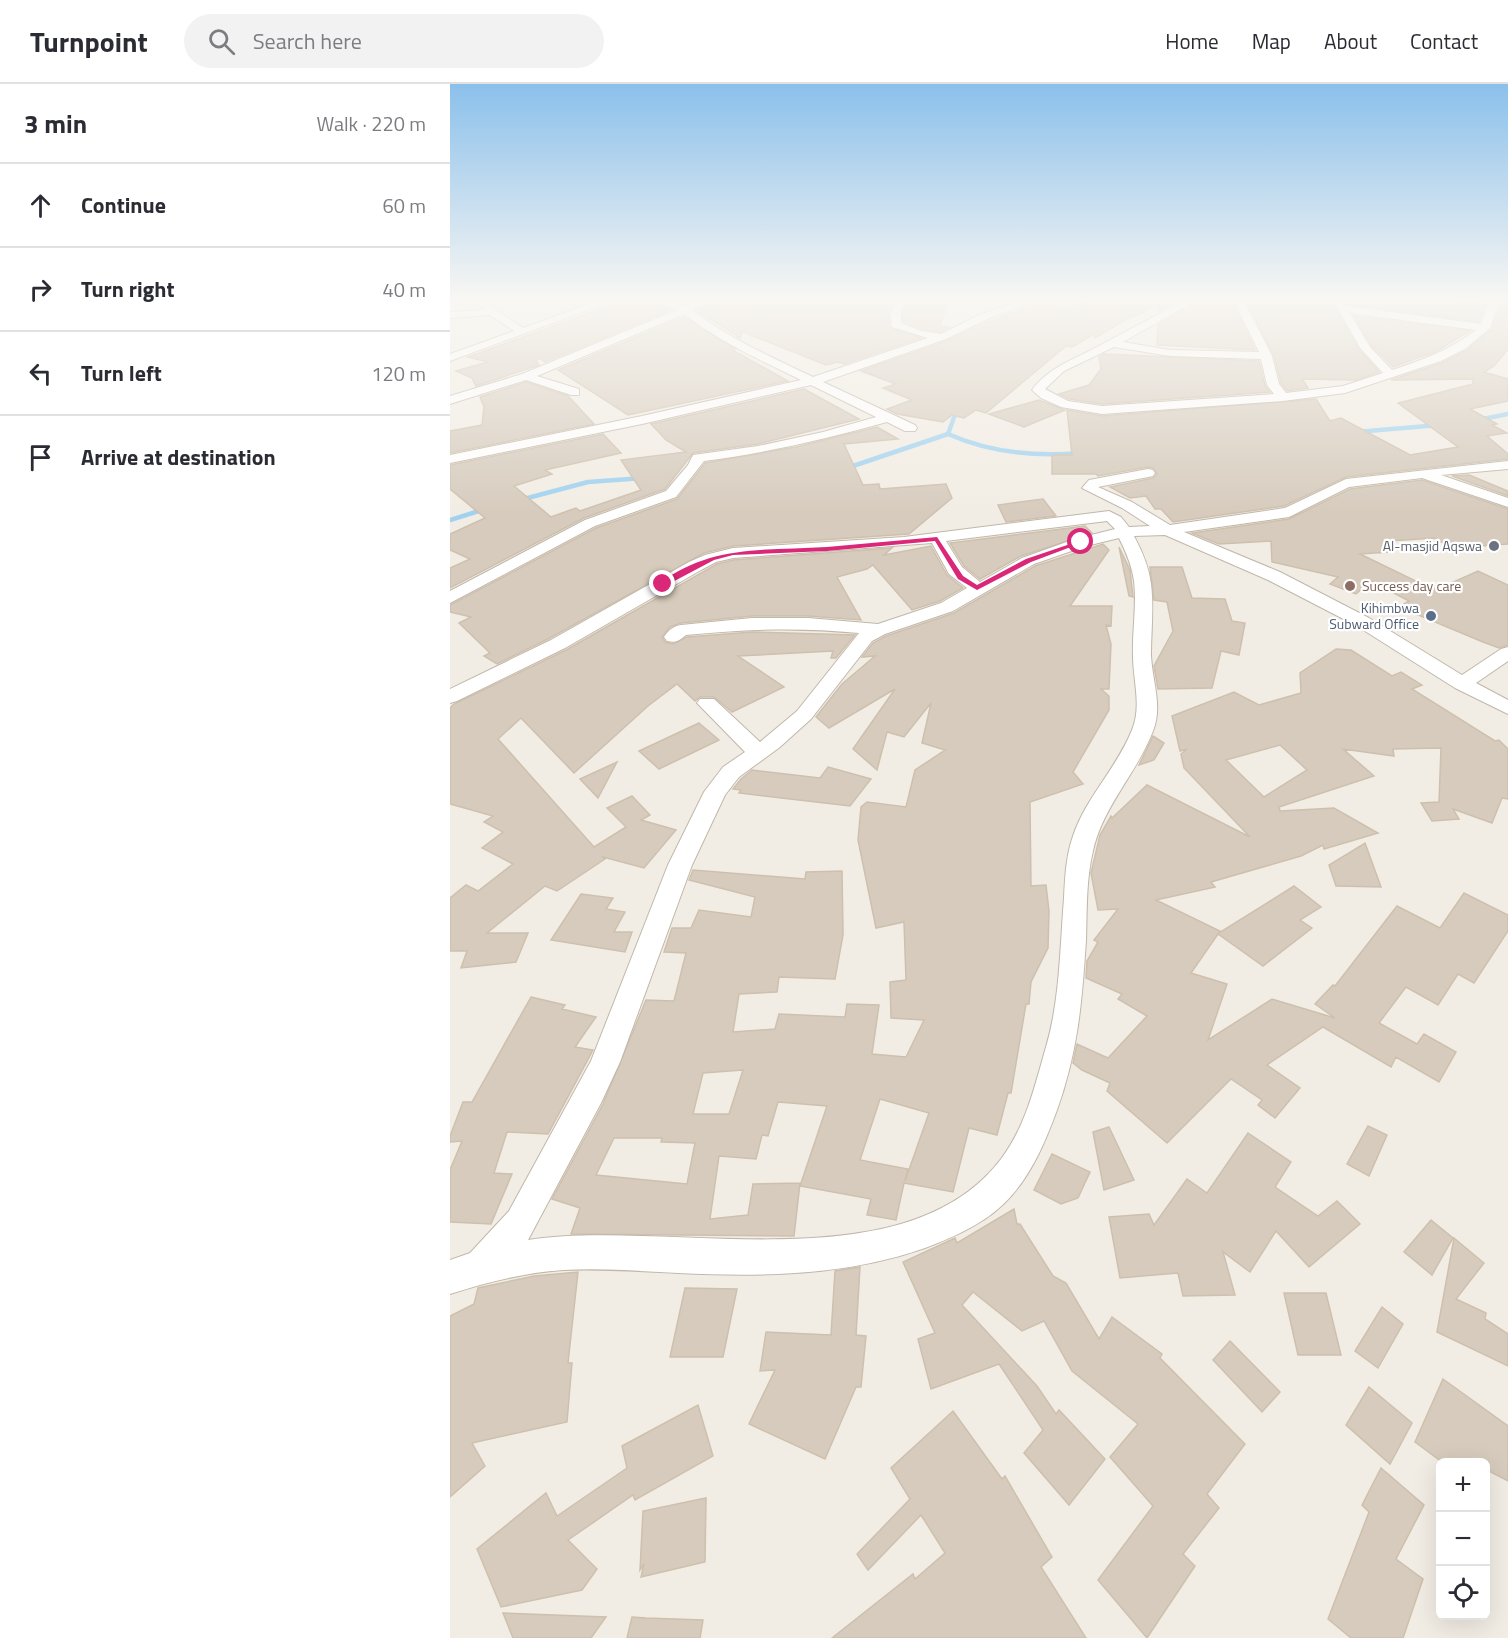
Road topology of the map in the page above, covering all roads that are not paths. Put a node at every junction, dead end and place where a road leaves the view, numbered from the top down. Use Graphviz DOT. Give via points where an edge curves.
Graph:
graph roads {
  1 [pos="542,370"];
  2 [pos="790,370"];
  3 [pos="851,370"];
  4 [pos="1059,370"];
  5 [pos="1269,370"];
  6 [pos="1385,370"];
  7 [pos="1406,370"];
  8 [pos="1390,375"];
  9 [pos="526,376"];
  10 [pos="812,380"];
  11 [pos="576,392"];
  12 [pos="1282,397"];
  13 [pos="450,400"];
  14 [pos="889,417"];
  15 [pos="910,428"];
  16 [pos="450,459"];
  17 [pos="1508,465"];
  18 [pos="1148,473"];
  19 [pos="1425,474"];
  20 [pos="1508,504"];
  21 [pos="1167,530"];
  22 [pos="1124,532"];
  23 [pos="937,539"];
  24 [pos="977,588"];
  25 [pos="450,598"];
  26 [pos="879,630"];
  27 [pos="673,637"];
  28 [pos="1508,653"];
  29 [pos="1462,684"];
  30 [pos="450,697"];
  31 [pos="707,703"];
  32 [pos="1508,708"];
  33 [pos="758,752"];
  34 [pos="483,1264"];
  35 [pos="450,1277"];
  1 -- 9 [label="street"];
  2 -- 10 [label="street"];
  3 -- 10 [label="street"];
  4 -- 12 [label="street" via="1038,390 1065,404 1102,410"];
  5 -- 12 [label="street" via="1273,385"];
  6 -- 8 [label="street"];
  7 -- 8 [label="street"];
  8 -- 12 [label="street" via="1345,389"];
  9 -- 11 [label="street"];
  9 -- 13 [label="street"];
  10 -- 14 [label="street"];
  10 -- 16 [label="street"];
  14 -- 15 [label="street"];
  14 -- 25 [label="street" via="758,450 698,459 671,494 590,523"];
  17 -- 19 [label="street"];
  18 -- 21 [label="street" via="1094,483 1089,488 1127,505"];
  19 -- 20 [label="street"];
  19 -- 21 [label="street" via="1346,483 1289,512"];
  21 -- 22 [label="street"];
  21 -- 29 [label="street" via="1274,576 1363,622"];
  22 -- 23 [label="street" via="1116,519 1101,516"];
  22 -- 24 [label="street" via="1046,553"];
  22 -- 34 [label="street" via="1143,583 1142,652 1148,716 1084,838 1065,1027 1037,1126 1002,1184 987,1200 927,1231 891,1244 781,1256 568,1252"];
  23 -- 24 [label="street" via="961,577"];
  23 -- 30 [label="street" via="733,553 711,558 558,644"];
  24 -- 26 [label="street" via="946,607"];
  26 -- 27 [label="street" via="829,623 752,623 681,630"];
  26 -- 33 [label="street" via="857,646 804,715"];
  28 -- 29 [label="street"];
  29 -- 32 [label="street"];
  31 -- 33 [label="street"];
  33 -- 34 [label="street" via="731,772 715,792 680,865 590,1094 521,1222"];
  34 -- 35 [label="street"];
}
